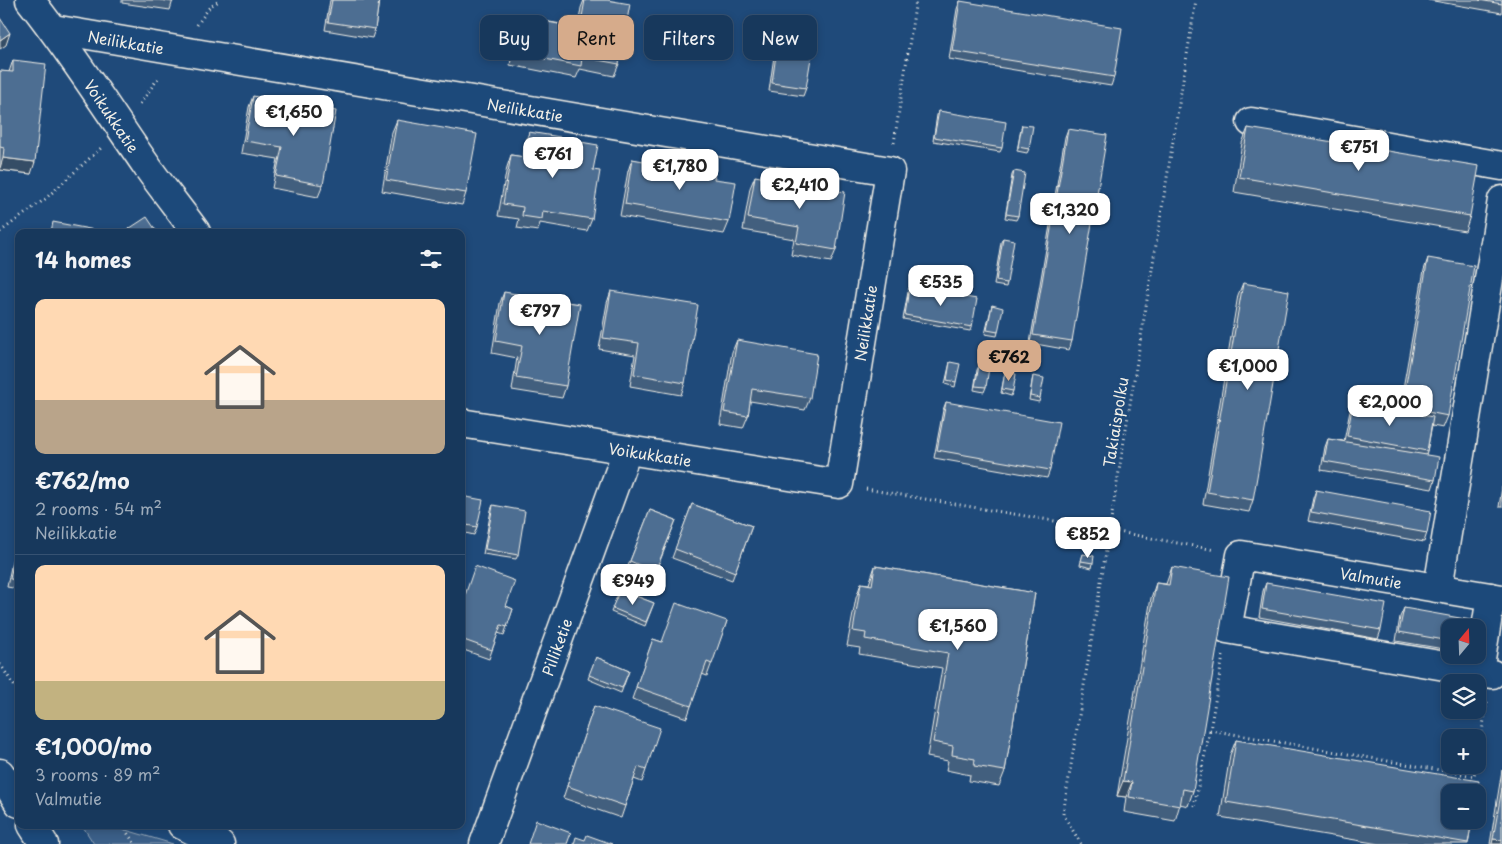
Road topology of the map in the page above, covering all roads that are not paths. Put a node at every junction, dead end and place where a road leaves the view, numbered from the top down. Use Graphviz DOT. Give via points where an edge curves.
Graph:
graph roads {
  1 [pos="30,0"];
  2 [pos="53,29"];
  3 [pos="1251,122"];
  4 [pos="1502,166"];
  5 [pos="1502,200"];
  6 [pos="194,229"];
  7 [pos="465,424"];
  8 [pos="627,450"];
  9 [pos="839,484"];
  10 [pos="1438,588"];
  11 [pos="1497,598"];
  12 [pos="0,773"];
  13 [pos="15,797"];
  14 [pos="35,829"];
  15 [pos="190,829"];
  16 [pos="44,844"];
  17 [pos="220,844"];
  18 [pos="484,844"];
  1 -- 2 [label="street, Voikukkatie"];
  2 -- 6 [label="street, Voikukkatie"];
  2 -- 9 [label="street, Neilikkatie" via="890,171"];
  3 -- 4 [label="street"];
  5 -- 10 [label="street"];
  7 -- 8 [label="street, Voikukkatie"];
  8 -- 9 [label="street, Voikukkatie"];
  8 -- 18 [label="street, Pilliketie"];
  10 -- 11 [label="street, Valmutie"];
  10 -- 11 [label="street, Valmutie" via="1241,555 1227,628 1485,672"];
  12 -- 13 [label="street"];
  14 -- 16 [label="street"];
  15 -- 17 [label="street"];
}
